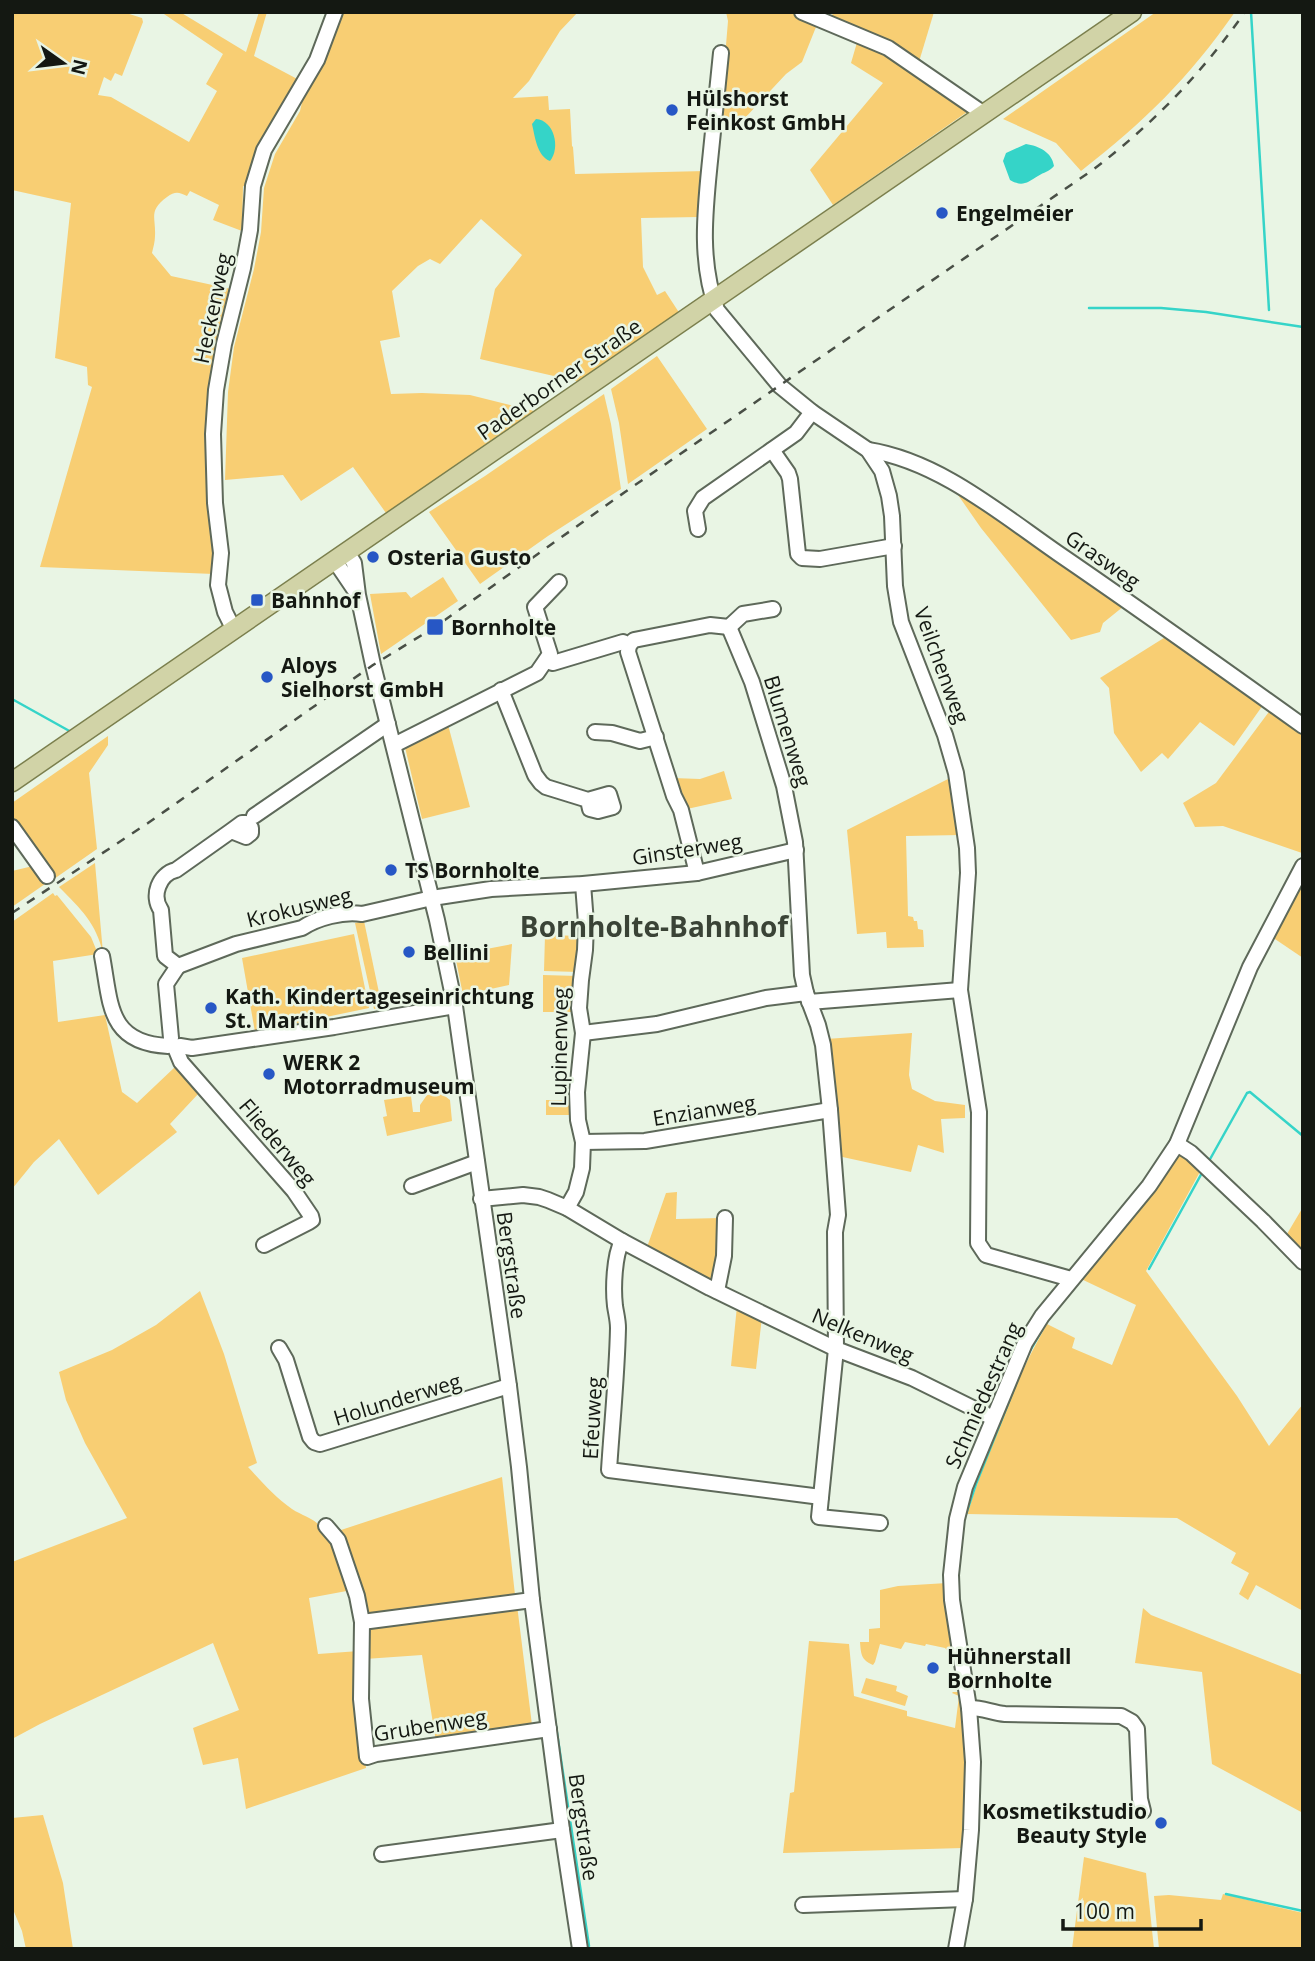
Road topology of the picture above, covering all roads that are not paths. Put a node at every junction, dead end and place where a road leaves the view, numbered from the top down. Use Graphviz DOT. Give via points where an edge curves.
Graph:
graph roads {
  1 [pos="335,12"];
  2 [pos="802,12"];
  3 [pos="1132,12"];
  4 [pos="828,17"];
  5 [pos="721,53"];
  6 [pos="984,114"];
  7 [pos="714,300"];
  8 [pos="811,412"];
  9 [pos="772,450"];
  10 [pos="868,450"];
  11 [pos="698,529"];
  12 [pos="894,546"];
  13 [pos="341,556"];
  14 [pos="559,582"];
  15 [pos="773,609"];
  16 [pos="729,627"];
  17 [pos="234,630"];
  18 [pos="629,645"];
  19 [pos="546,661"];
  20 [pos="501,690"];
  21 [pos="388,724"];
  22 [pos="1303,726"];
  23 [pos="595,732"];
  24 [pos="656,737"];
  25 [pos="394,745"];
  26 [pos="12,782"];
  27 [pos="588,800"];
  28 [pos="254,816"];
  29 [pos="12,827"];
  30 [pos="231,831"];
  31 [pos="796,850"];
  32 [pos="1303,866"];
  33 [pos="697,873"];
  34 [pos="47,876"];
  35 [pos="583,884"];
  36 [pos="432,898"];
  37 [pos="102,956"];
  38 [pos="178,966"];
  39 [pos="960,990"];
  40 [pos="808,998"];
  41 [pos="454,1006"];
  42 [pos="583,1033"];
  43 [pos="174,1045"];
  44 [pos="831,1110"];
  45 [pos="583,1142"];
  46 [pos="1177,1144"];
  47 [pos="477,1162"];
  48 [pos="412,1186"];
  49 [pos="481,1199"];
  50 [pos="567,1208"];
  51 [pos="725,1218"];
  52 [pos="622,1241"];
  53 [pos="264,1245"];
  54 [pos="1303,1262"];
  55 [pos="1071,1279"];
  56 [pos="717,1291"];
  57 [pos="279,1348"];
  58 [pos="835,1349"];
  59 [pos="509,1386"];
  60 [pos="993,1418"];
  61 [pos="821,1497"];
  62 [pos="880,1523"];
  63 [pos="326,1526"];
  64 [pos="532,1600"];
  65 [pos="362,1622"];
  66 [pos="969,1708"];
  67 [pos="549,1729"];
  68 [pos="1143,1811"];
  69 [pos="562,1830"];
  70 [pos="382,1854"];
  71 [pos="965,1899"];
  72 [pos="803,1905"];
  73 [pos="580,1949"];
  74 [pos="956,1949"];
  1 -- 17 [label="street, Heckenweg" via="317,60 264,150 253,186 243,268 223,344 213,434 221,553 218,585"];
  2 -- 4 [label="street"];
  3 -- 6 [label="main road, Paderborner Straße"];
  4 -- 6 [label="street" via="888,48"];
  5 -- 7 [label="street" via="704,219 707,275"];
  6 -- 7 [label="main road, Paderborner Straße"];
  7 -- 8 [label="street, Veilchenweg" via="771,376"];
  7 -- 13 [label="main road, Paderborner Straße"];
  8 -- 9 [label="street" via="796,432"];
  8 -- 10 [label="street, Veilchenweg"];
  9 -- 11 [label="street" via="703,498 695,511"];
  9 -- 12 [label="street" via="790,479 802,558"];
  10 -- 12 [label="street, Veilchenweg" via="882,471 889,496"];
  10 -- 22 [label="street, Grasweg" via="913,463 956,484"];
  12 -- 39 [label="street, Veilchenweg" via="901,622 956,773 968,873"];
  13 -- 17 [label="main road, Paderborner Straße"];
  13 -- 21 [label="street, Bergstraße" via="358,595"];
  14 -- 19 [label="street" via="535,607 551,653"];
  15 -- 16 [label="street" via="743,614"];
  16 -- 18 [label="street" via="710,625 634,640"];
  16 -- 31 [label="street, Blumenweg" via="752,682 784,786"];
  17 -- 26 [label="main road, Paderborner Straße"];
  18 -- 19 [label="street" via="623,642 553,663"];
  18 -- 24 [label="street"];
  19 -- 20 [label="street" via="537,673"];
  20 -- 25 [label="street"];
  20 -- 27 [label="street" via="535,775 546,787"];
  21 -- 25 [label="street, Bergstraße"];
  21 -- 28 [label="street"];
  23 -- 24 [label="street" via="640,741"];
  24 -- 33 [label="street"];
  25 -- 36 [label="street, Bergstraße"];
  29 -- 34 [label="street"];
  30 -- 38 [label="street" via="163,877 159,886 156,896 165,956"];
  31 -- 33 [label="street, Ginsterweg"];
  31 -- 40 [label="street" via="802,975"];
  32 -- 46 [label="street, Schmiedestrang" via="1250,967"];
  33 -- 35 [label="street, Ginsterweg"];
  35 -- 36 [label="street, Ginsterweg" via="491,888"];
  35 -- 42 [label="street, Lupinenweg" via="586,923 579,1007"];
  36 -- 38 [label="street, Krokusweg" via="362,914 351,912 236,944"];
  36 -- 41 [label="street, Bergstraße"];
  37 -- 43 [label="street" via="118,1023 140,1041"];
  38 -- 43 [label="street" via="166,984"];
  39 -- 40 [label="street" via="877,998"];
  39 -- 55 [label="street, Veilchenweg" via="979,1112 978,1243 986,1255"];
  40 -- 42 [label="street" via="766,998 657,1024"];
  40 -- 44 [label="street" via="823,1045"];
  41 -- 43 [label="street" via="192,1048"];
  41 -- 47 [label="street, Bergstraße"];
  42 -- 45 [label="street, Lupinenweg" via="577,1092"];
  43 -- 53 [label="street, Fliederweg" via="181,1062 311,1216 309,1222"];
  44 -- 45 [label="street, Enzianweg" via="645,1141"];
  44 -- 58 [label="street" via="838,1215"];
  45 -- 50 [label="street, Lupinenweg" via="582,1168"];
  46 -- 54 [label="street"];
  46 -- 55 [label="street, Schmiedestrang" via="1149,1186"];
  47 -- 48 [label="street"];
  47 -- 49 [label="street, Bergstraße"];
  49 -- 50 [label="street, Nelkenweg" via="539,1196"];
  49 -- 59 [label="street, Bergstraße"];
  50 -- 52 [label="street, Nelkenweg"];
  51 -- 56 [label="street"];
  52 -- 56 [label="street, Nelkenweg"];
  52 -- 61 [label="street, Efeuweg" via="615,1288 618,1351 609,1470"];
  55 -- 60 [label="street, Schmiedestrang" via="1026,1343"];
  56 -- 58 [label="street, Nelkenweg"];
  57 -- 59 [label="street, Holunderweg" via="310,1437 320,1444"];
  58 -- 60 [label="street, Nelkenweg" via="912,1378"];
  58 -- 61 [label="street"];
  59 -- 64 [label="street, Bergstraße"];
  60 -- 66 [label="street, Schmiedestrang" via="965,1487 951,1575"];
  61 -- 62 [label="street" via="819,1517"];
  63 -- 65 [label="street, Grubenweg" via="338,1540 358,1595"];
  64 -- 65 [label="street"];
  64 -- 67 [label="street, Bergstraße"];
  65 -- 67 [label="street, Grubenweg" via="361,1699 367,1757"];
  66 -- 68 [label="street" via="1005,1714 1121,1716 1132,1722 1137,1730"];
  66 -- 71 [label="street, Schmiedestrang" via="972,1803"];
  67 -- 69 [label="street, Bergstraße"];
  69 -- 70 [label="street"];
  69 -- 73 [label="street, Bergstraße"];
  71 -- 72 [label="street"];
  71 -- 74 [label="street, Schmiedestrang"];
}
